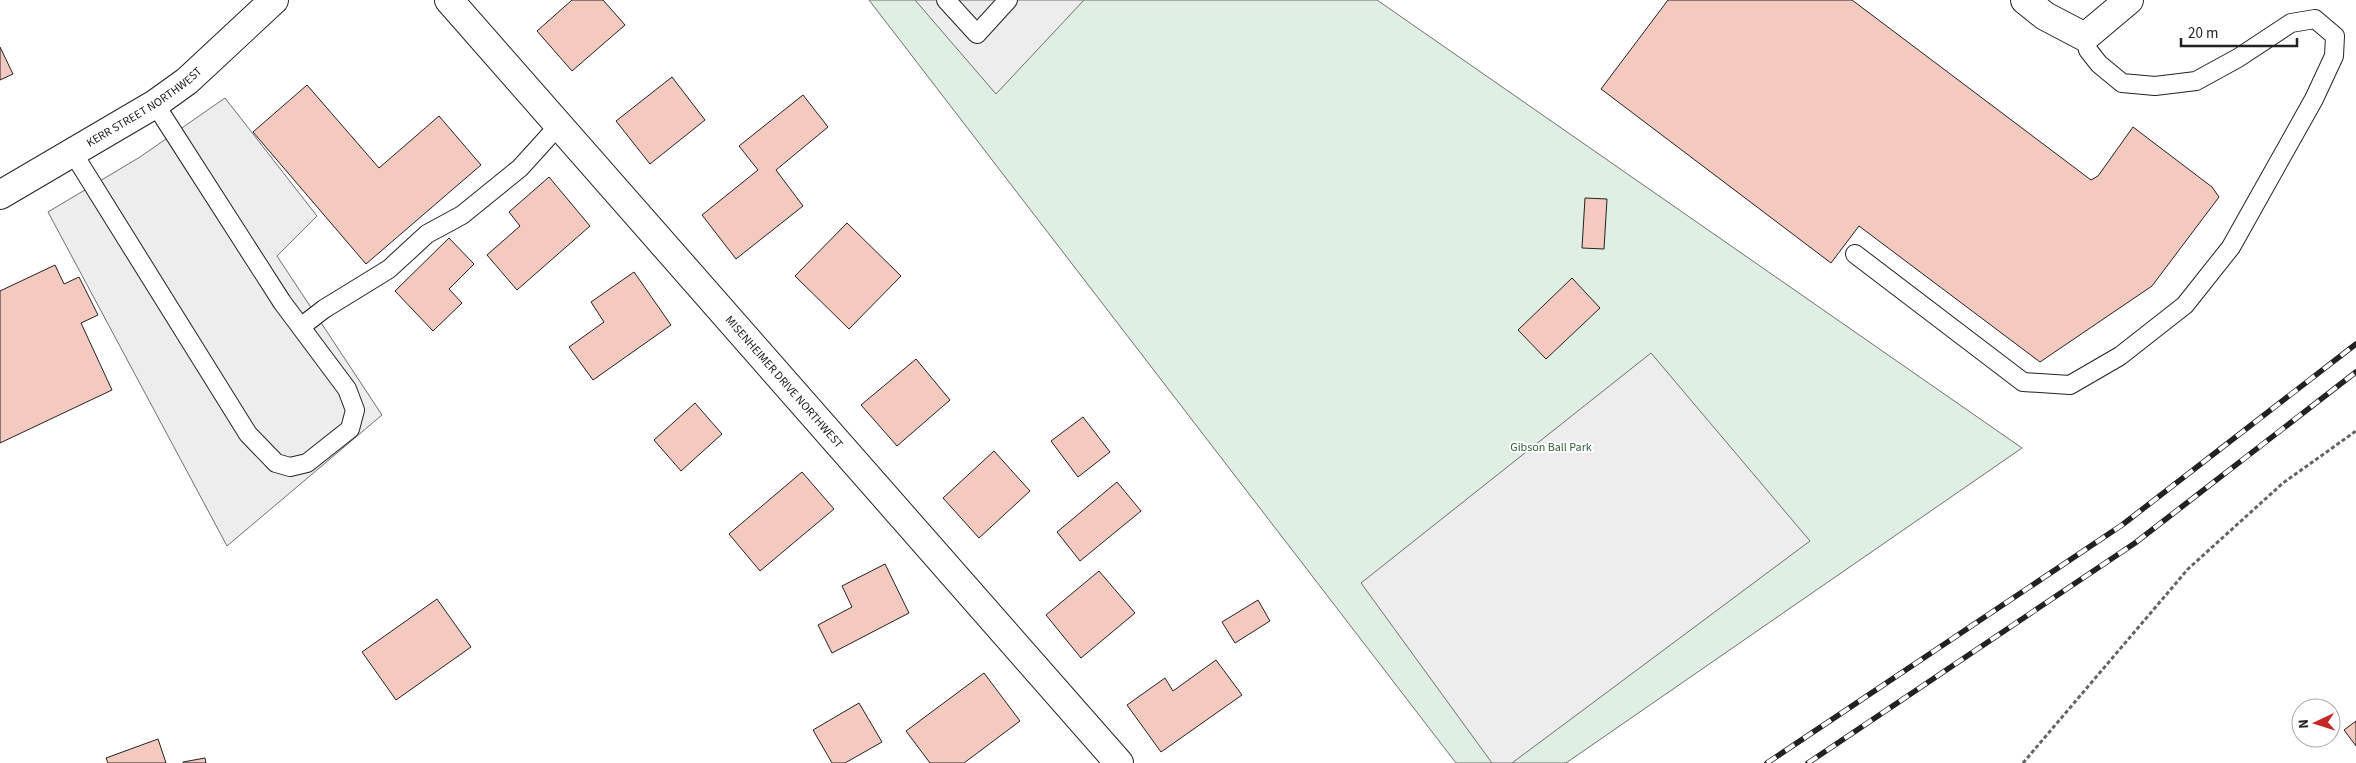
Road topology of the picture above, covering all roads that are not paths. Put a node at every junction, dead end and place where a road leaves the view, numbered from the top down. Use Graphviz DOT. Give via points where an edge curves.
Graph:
graph roads {
  1 [pos="274,0"];
  2 [pos="449,0"];
  3 [pos="946,0"];
  4 [pos="1008,0"];
  5 [pos="2025,0"];
  6 [pos="2129,0"];
  7 [pos="2085,37"];
  8 [pos="155,104"];
  9 [pos="559,125"];
  10 [pos="73,153"];
  11 [pos="0,195"];
  12 [pos="1855,254"];
  13 [pos="302,326"];
  14 [pos="1119,763"];
  1 -- 8 [label="street, KERR STREET NORTHWEST" via="187,81"];
  2 -- 9 [label="street, MISENHEIMER DRIVE NORTHWEST"];
  3 -- 4 [label="lane" via="977,34"];
  5 -- 7 [label="street" via="2045,16"];
  6 -- 7 [label="street"];
  7 -- 12 [label="lane" via="2088,50 2098,64 2122,83 2155,86 2196,81 2290,23 2315,19 2335,36 2334,56 2273,174 2231,247 2185,305 2120,356 2070,385 2023,382"];
  8 -- 10 [label="street, KERR STREET NORTHWEST"];
  8 -- 13 [label="lane" via="282,302"];
  9 -- 13 [label="lane" via="520,168 462,215 427,234 389,269 324,308"];
  9 -- 14 [label="street, MISENHEIMER DRIVE NORTHWEST"];
  10 -- 11 [label="street, KERR STREET NORTHWEST"];
  10 -- 13 [label="lane" via="248,434 276,463 290,467 307,464 350,429 355,410 347,389"];
}
